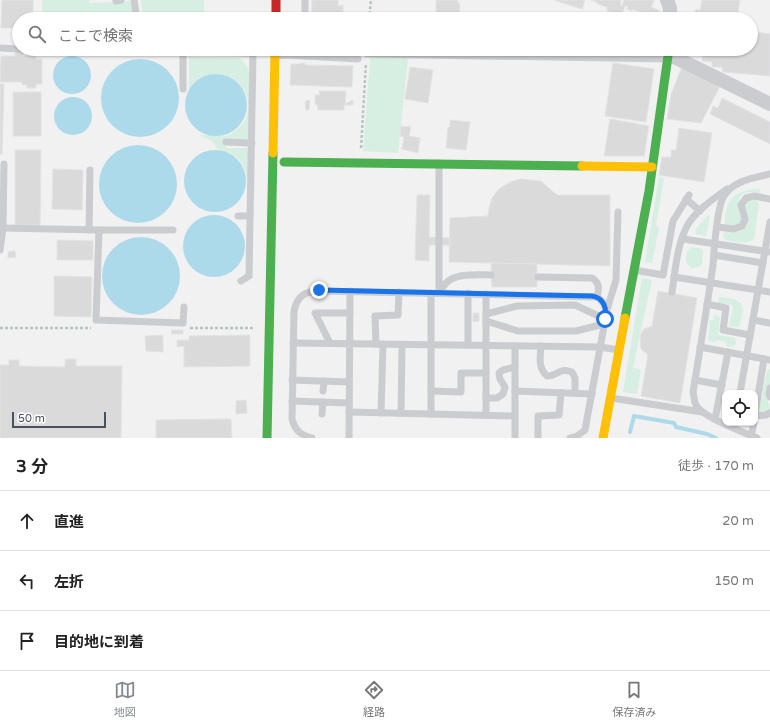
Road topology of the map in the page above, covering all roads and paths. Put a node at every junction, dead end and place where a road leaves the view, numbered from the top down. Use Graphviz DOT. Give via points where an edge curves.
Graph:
graph roads {
  1 [pos="116,0"];
  2 [pos="121,0"];
  3 [pos="134,0"];
  4 [pos="276,0"];
  5 [pos="305,0"];
  6 [pos="371,0"];
  7 [pos="667,0"];
  8 [pos="136,12"];
  9 [pos="276,12"];
  10 [pos="305,12"];
  11 [pos="370,12"];
  12 [pos="670,12"];
  13 [pos="0,48"];
  14 [pos="12,49"];
  15 [pos="183,56"];
  16 [pos="253,56"];
  17 [pos="275,56"];
  18 [pos="331,56"];
  19 [pos="367,56"];
  20 [pos="668,56"];
  21 [pos="672,56"];
  22 [pos="358,59"];
  23 [pos="184,89"];
  24 [pos="770,104"];
  25 [pos="226,142"];
  26 [pos="252,144"];
  27 [pos="284,162"];
  28 [pos="360,162"];
  29 [pos="439,163"];
  30 [pos="4,164"];
  31 [pos="652,168"];
  32 [pos="90,170"];
  33 [pos="770,174"];
  34 [pos="734,186"];
  35 [pos="770,199"];
  36 [pos="700,211"];
  37 [pos="618,212"];
  38 [pos="238,216"];
  39 [pos="250,216"];
  40 [pos="770,222"];
  41 [pos="717,227"];
  42 [pos="3,228"];
  43 [pos="89,230"];
  44 [pos="99,230"];
  45 [pos="173,230"];
  46 [pos="769,234"];
  47 [pos="682,239"];
  48 [pos="715,244"];
  49 [pos="0,250"];
  50 [pos="768,251"];
  51 [pos="714,255"];
  52 [pos="763,263"];
  53 [pos="634,270"];
  54 [pos="761,272"];
  55 [pos="770,273"];
  56 [pos="491,275"];
  57 [pos="538,277"];
  58 [pos="674,278"];
  59 [pos="241,281"];
  60 [pos="710,283"];
  61 [pos="758,290"];
  62 [pos="350,291"];
  63 [pos="399,292"];
  64 [pos="672,292"];
  65 [pos="770,292"];
  66 [pos="431,293"];
  67 [pos="440,293"];
  68 [pos="468,293"];
  69 [pos="486,294"];
  70 [pos="596,297"];
  71 [pos="707,304"];
  72 [pos="184,307"];
  73 [pos="350,313"];
  74 [pos="486,317"];
  75 [pos="605,319"];
  76 [pos="753,320"];
  77 [pos="770,323"];
  78 [pos="750,335"];
  79 [pos="293,343"];
  80 [pos="330,343"];
  81 [pos="349,344"];
  82 [pos="379,344"];
  83 [pos="402,344"];
  84 [pos="431,345"];
  85 [pos="468,345"];
  86 [pos="485,346"];
  87 [pos="516,346"];
  88 [pos="541,346"];
  89 [pos="600,347"];
  90 [pos="700,347"];
  91 [pos="620,350"];
  92 [pos="728,352"];
  93 [pos="747,356"];
  94 [pos="767,360"];
  95 [pos="515,367"];
  96 [pos="486,373"];
  97 [pos="292,380"];
  98 [pos="695,380"];
  99 [pos="324,381"];
  100 [pos="349,382"];
  101 [pos="722,385"];
  102 [pos="770,388"];
  103 [pos="741,390"];
  104 [pos="323,391"];
  105 [pos="431,391"];
  106 [pos="515,391"];
  107 [pos="561,392"];
  108 [pos="575,393"];
  109 [pos="592,394"];
  110 [pos="770,397"];
  111 [pos="486,398"];
  112 [pos="611,398"];
  113 [pos="292,401"];
  114 [pos="758,401"];
  115 [pos="323,402"];
  116 [pos="349,403"];
  117 [pos="349,412"];
  118 [pos="702,412"];
  119 [pos="382,413"];
  120 [pos="401,413"];
  121 [pos="770,413"];
  122 [pos="322,414"];
  123 [pos="431,414"];
  124 [pos="486,415"];
  125 [pos="758,415"];
  126 [pos="514,416"];
  127 [pos="715,419"];
  128 [pos="722,421"];
  129 [pos="735,426"];
  130 [pos="754,426"];
  131 [pos="754,437"];
  132 [pos="267,438"];
  133 [pos="312,438"];
  134 [pos="349,438"];
  135 [pos="515,438"];
  136 [pos="538,438"];
  137 [pos="570,438"];
  138 [pos="603,438"];
  1 -- 2 [label="lane"];
  3 -- 8 [label="lane"];
  4 -- 9 [label="street"];
  5 -- 10 [label="lane"];
  6 -- 11 [label="path"];
  7 -- 12 [label="street"];
  13 -- 14 [label="lane"];
  15 -- 23 [label="lane"];
  16 -- 26 [label="lane"];
  17 -- 132 [label="street"];
  18 -- 22 [label="lane"];
  19 -- 28 [label="path"];
  20 -- 31 [label="street"];
  21 -- 24 [label="street"];
  25 -- 26 [label="lane"];
  26 -- 39 [label="lane"];
  27 -- 28 [label="street"];
  28 -- 29 [label="street"];
  29 -- 31 [label="street"];
  29 -- 67 [label="lane"];
  30 -- 42 [label="lane"];
  31 -- 53 [label="street"];
  32 -- 43 [label="lane"];
  33 -- 34 [label="lane"];
  34 -- 36 [label="lane"];
  34 -- 41 [label="lane" via="724,196"];
  35 -- 41 [label="lane" via="754,196 746,198 741,205 745,219 742,226 734,229"];
  36 -- 47 [label="lane" via="687,227"];
  36 -- 53 [label="lane" via="687,197 673,221 663,275"];
  37 -- 75 [label="lane" via="616,280"];
  38 -- 39 [label="lane"];
  39 -- 59 [label="lane" via="249,276"];
  40 -- 46 [label="lane"];
  41 -- 48 [label="lane"];
  42 -- 43 [label="lane"];
  42 -- 49 [label="lane"];
  43 -- 44 [label="lane"];
  44 -- 45 [label="lane"];
  44 -- 72 [label="lane" via="96,320 183,323"];
  46 -- 50 [label="lane"];
  47 -- 48 [label="lane"];
  47 -- 58 [label="lane"];
  48 -- 50 [label="lane"];
  48 -- 51 [label="lane"];
  50 -- 52 [label="lane"];
  51 -- 52 [label="lane"];
  51 -- 60 [label="lane"];
  52 -- 54 [label="lane"];
  53 -- 91 [label="street"];
  54 -- 55 [label="lane"];
  54 -- 61 [label="lane"];
  56 -- 67 [label="lane" via="449,279"];
  57 -- 70 [label="lane" via="592,278 596,280 599,289"];
  58 -- 60 [label="lane"];
  58 -- 64 [label="lane"];
  60 -- 61 [label="lane"];
  60 -- 71 [label="lane"];
  61 -- 65 [label="lane"];
  61 -- 76 [label="lane"];
  62 -- 63 [label="lane"];
  62 -- 73 [label="lane"];
  62 -- 79 [label="lane" via="312,291 301,297 296,302 294,311"];
  63 -- 66 [label="lane"];
  63 -- 82 [label="lane" via="398,315 375,316"];
  66 -- 67 [label="lane"];
  66 -- 84 [label="lane"];
  67 -- 68 [label="lane"];
  68 -- 69 [label="lane"];
  68 -- 85 [label="lane"];
  69 -- 70 [label="lane"];
  69 -- 74 [label="lane"];
  70 -- 75 [label="lane" via="605,306"];
  71 -- 78 [label="lane" via="726,308 723,330"];
  71 -- 90 [label="lane"];
  73 -- 80 [label="lane" via="315,313"];
  73 -- 81 [label="lane"];
  74 -- 75 [label="lane" via="517,306 575,305"];
  74 -- 75 [label="lane" via="518,331 576,331"];
  74 -- 86 [label="lane"];
  75 -- 89 [label="lane"];
  76 -- 77 [label="lane"];
  76 -- 78 [label="lane"];
  78 -- 93 [label="lane"];
  79 -- 80 [label="lane"];
  79 -- 97 [label="lane"];
  80 -- 81 [label="lane"];
  81 -- 82 [label="lane"];
  81 -- 100 [label="lane"];
  82 -- 83 [label="lane"];
  82 -- 119 [label="lane"];
  83 -- 84 [label="lane"];
  83 -- 120 [label="lane"];
  84 -- 85 [label="lane"];
  84 -- 105 [label="lane"];
  85 -- 86 [label="lane"];
  86 -- 87 [label="lane"];
  86 -- 96 [label="lane"];
  87 -- 88 [label="lane"];
  87 -- 95 [label="lane"];
  88 -- 89 [label="lane"];
  88 -- 108 [label="lane" via="542,372 547,376 552,376 560,370 572,372 575,378"];
  89 -- 91 [label="lane"];
  89 -- 109 [label="lane"];
  90 -- 92 [label="lane"];
  90 -- 98 [label="lane"];
  91 -- 112 [label="street"];
  92 -- 93 [label="lane"];
  92 -- 101 [label="lane"];
  93 -- 94 [label="lane"];
  93 -- 103 [label="lane"];
  94 -- 114 [label="lane"];
  95 -- 106 [label="lane"];
  95 -- 111 [label="lane" via="499,373 505,387 503,394 497,398"];
  96 -- 105 [label="lane" via="461,373 460,392"];
  96 -- 111 [label="lane"];
  97 -- 99 [label="lane"];
  97 -- 113 [label="lane"];
  98 -- 101 [label="lane"];
  98 -- 118 [label="lane" via="695,404"];
  99 -- 100 [label="lane"];
  99 -- 104 [label="lane"];
  100 -- 116 [label="lane"];
  101 -- 127 [label="lane"];
  102 -- 110 [label="lane"];
  105 -- 123 [label="lane"];
  106 -- 107 [label="lane"];
  106 -- 126 [label="lane"];
  107 -- 108 [label="lane"];
  107 -- 136 [label="lane" via="559,415 538,416"];
  108 -- 109 [label="lane"];
  109 -- 137 [label="lane" via="585,430"];
  111 -- 124 [label="lane"];
  112 -- 118 [label="lane"];
  112 -- 138 [label="street"];
  113 -- 115 [label="lane"];
  113 -- 133 [label="lane" via="294,428"];
  115 -- 116 [label="lane"];
  115 -- 122 [label="lane"];
  116 -- 117 [label="lane"];
  117 -- 119 [label="lane"];
  117 -- 134 [label="lane"];
  118 -- 127 [label="lane"];
  119 -- 120 [label="lane"];
  120 -- 123 [label="lane"];
  121 -- 125 [label="lane"];
  123 -- 124 [label="lane"];
  124 -- 126 [label="lane"];
  126 -- 135 [label="lane"];
  127 -- 128 [label="lane"];
  129 -- 131 [label="lane"];
  130 -- 131 [label="lane"];
}
